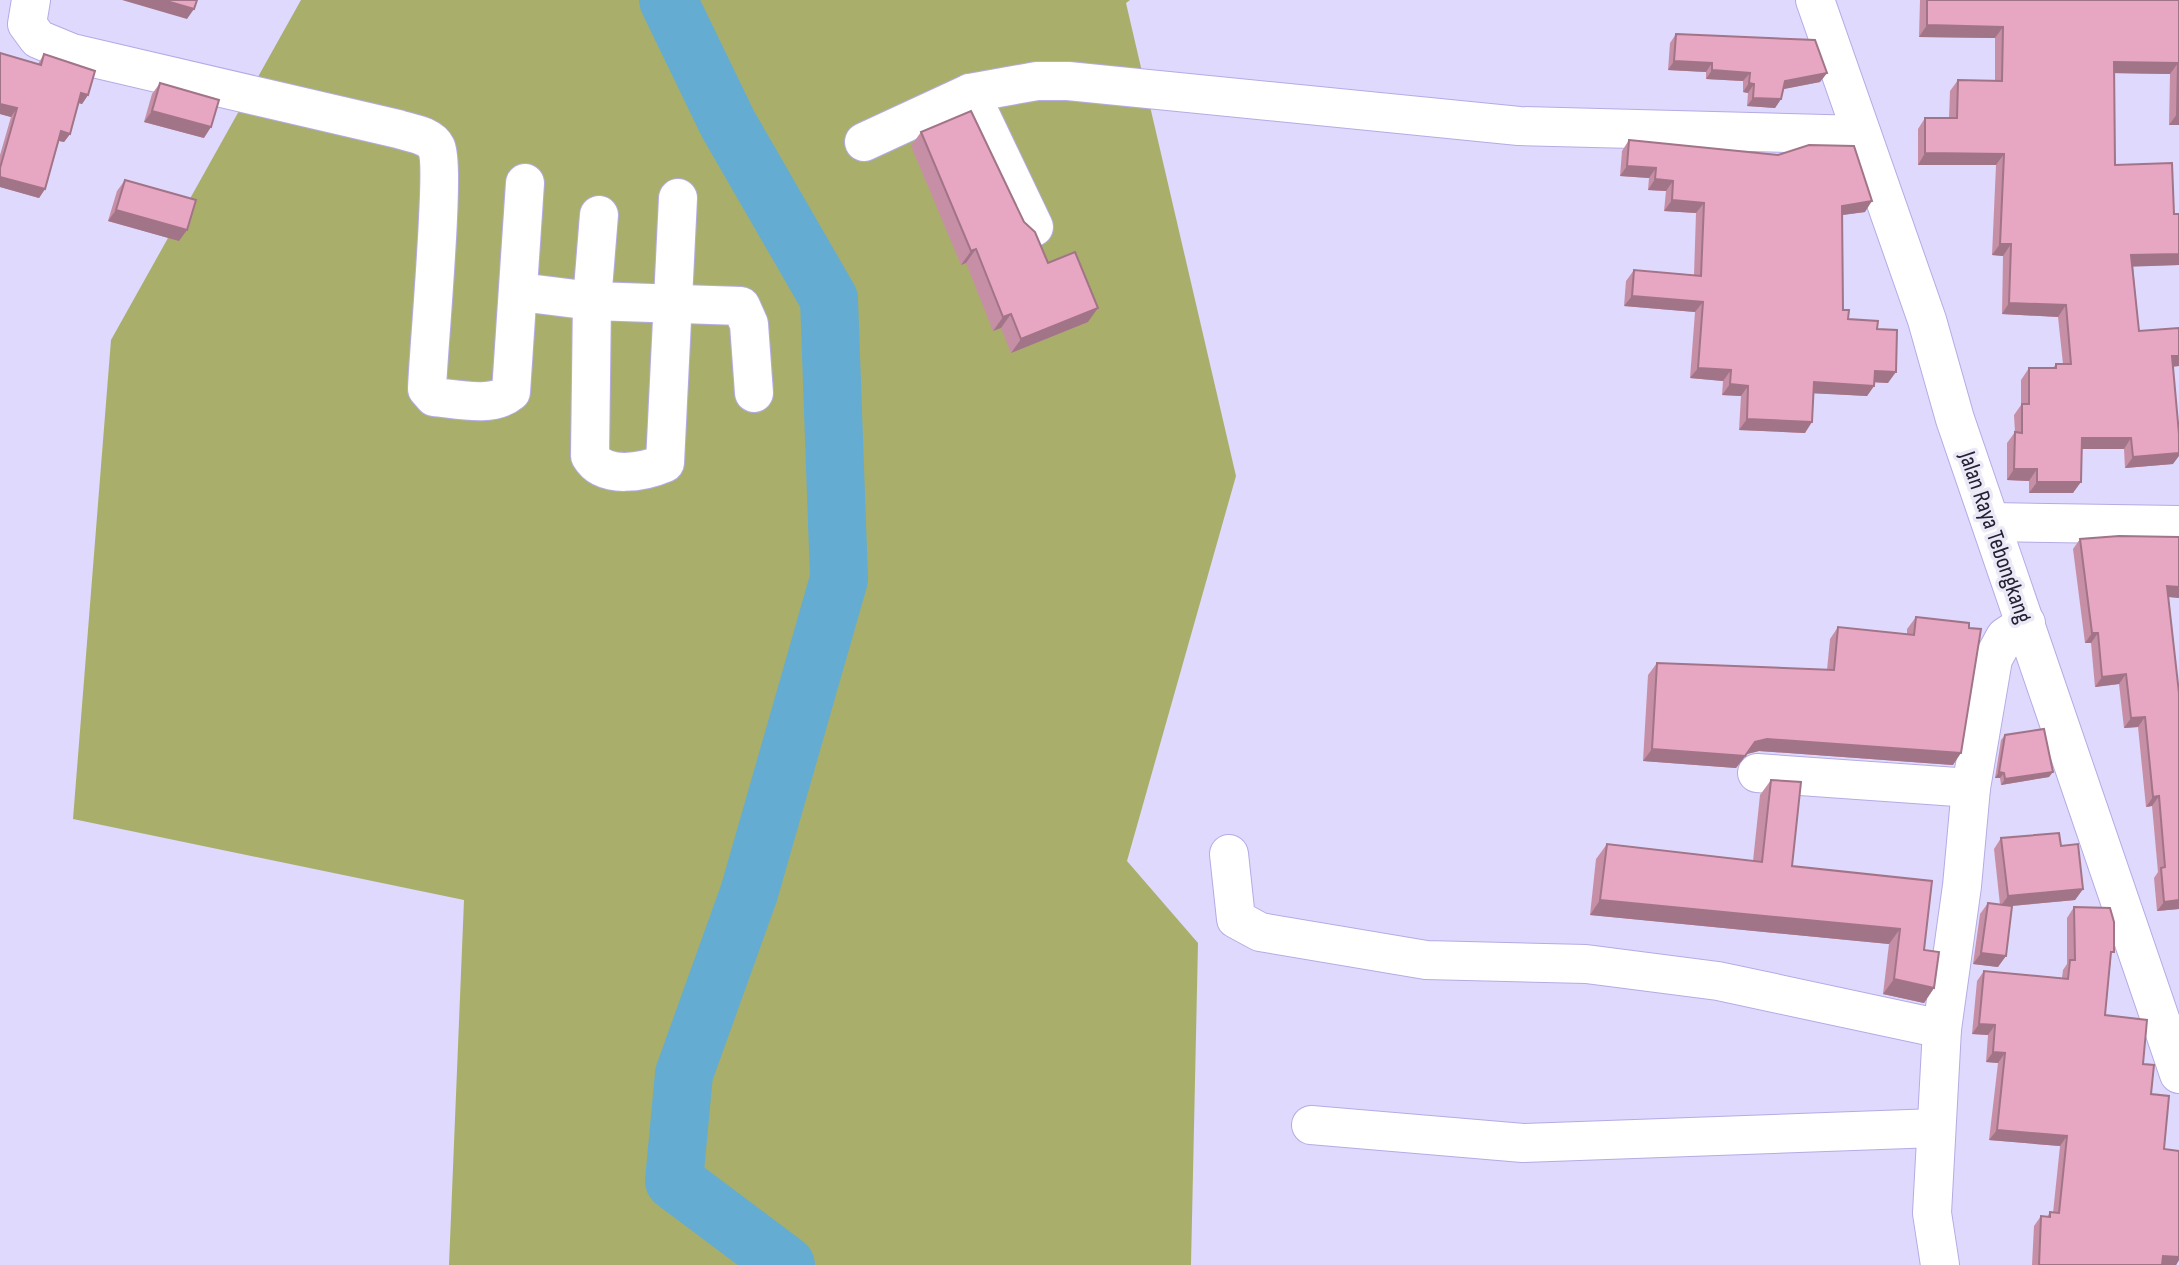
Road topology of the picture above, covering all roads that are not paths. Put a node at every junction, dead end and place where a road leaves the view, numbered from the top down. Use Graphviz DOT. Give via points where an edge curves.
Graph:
graph roads {
  1 [pos="31,0"];
  2 [pos="1815,0"];
  3 [pos="970,93"];
  4 [pos="1862,135"];
  5 [pos="864,142"];
  6 [pos="525,183"];
  7 [pos="678,198"];
  8 [pos="599,215"];
  9 [pos="1034,227"];
  10 [pos="520,292"];
  11 [pos="592,301"];
  12 [pos="671,305"];
  13 [pos="754,393"];
  14 [pos="1991,522"];
  15 [pos="2179,525"];
  16 [pos="2026,623"];
  17 [pos="1757,773"];
  18 [pos="1971,788"];
  19 [pos="1228,854"];
  20 [pos="1942,1029"];
  21 [pos="2179,1074"];
  22 [pos="1311,1125"];
  23 [pos="1936,1128"];
  24 [pos="1940,1265"];
  1 -- 10 [label="street" via="27,24 38,39 72,53 398,129 433,142 438,150 438,187 427,389 434,397 491,400 503,399 511,392"];
  2 -- 4 [label="street, Jalan Raya Tebongkang"];
  3 -- 4 [label="street" via="1037,81 1068,81 1519,126"];
  3 -- 5 [label="street"];
  3 -- 9 [label="street"];
  4 -- 14 [label="street, Jalan Raya Tebongkang"];
  6 -- 10 [label="street"];
  7 -- 12 [label="street"];
  8 -- 11 [label="street"];
  10 -- 11 [label="street"];
  11 -- 12 [label="street"];
  11 -- 12 [label="street" via="590,456 597,467 608,471 650,470 666,463"];
  12 -- 13 [label="street" via="741,306 749,324"];
  14 -- 15 [label="street"];
  14 -- 16 [label="street, Jalan Raya Tebongkang"];
  16 -- 18 [label="street" via="2006,637 1993,659"];
  16 -- 21 [label="street, Jalan Raya Tebongkang"];
  17 -- 18 [label="street"];
  18 -- 20 [label="street"];
  19 -- 20 [label="street" via="1236,919 1260,932 1426,960 1586,964 1718,981"];
  20 -- 23 [label="street"];
  22 -- 23 [label="street" via="1522,1143"];
  23 -- 24 [label="street" via="1932,1230"];
}
